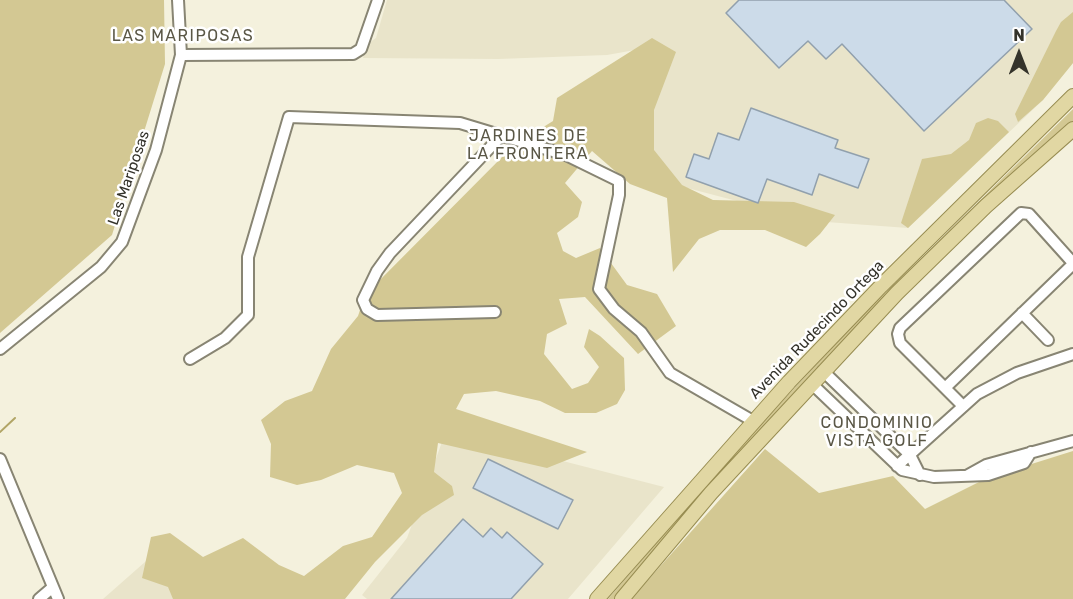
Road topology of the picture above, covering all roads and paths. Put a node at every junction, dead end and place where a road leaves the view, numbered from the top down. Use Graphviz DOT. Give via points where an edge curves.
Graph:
graph roads {
  1 [pos="178,0"];
  2 [pos="378,0"];
  3 [pos="181,56"];
  4 [pos="1073,96"];
  5 [pos="1073,129"];
  6 [pos="501,136"];
  7 [pos="1073,263"];
  8 [pos="495,312"];
  9 [pos="1022,313"];
  10 [pos="1048,340"];
  11 [pos="0,349"];
  12 [pos="1073,354"];
  13 [pos="190,359"];
  14 [pos="823,371"];
  15 [pos="812,384"];
  16 [pos="945,388"];
  17 [pos="962,405"];
  18 [pos="753,421"];
  19 [pos="1073,441"];
  20 [pos="910,454"];
  21 [pos="0,459"];
  22 [pos="897,466"];
  23 [pos="920,475"];
  24 [pos="53,587"];
  25 [pos="39,599"];
  26 [pos="58,599"];
  27 [pos="597,599"];
  28 [pos="622,599"];
  1 -- 3 [label="street, Las Mariposas"];
  2 -- 3 [label="street" via="361,49 354,54"];
  3 -- 11 [label="street, Las Mariposas" via="156,150 122,242 101,267"];
  4 -- 18 [label="main road, Avenida Rudecindo Ortega" via="881,286"];
  5 -- 14 [label="main road" via="897,293"];
  6 -- 8 [label="street" via="390,253 363,300 366,309 377,315"];
  6 -- 13 [label="street" via="460,123 289,117 248,257 248,315 225,338"];
  6 -- 18 [label="street" via="566,156 619,181 599,289 614,309 641,332 670,373"];
  7 -- 9 [label="street"];
  7 -- 16 [label="street" via="1029,214 1021,213 909,320 898,331 898,340"];
  9 -- 10 [label="street"];
  9 -- 16 [label="street"];
  12 -- 17 [label="street" via="1017,373"];
  14 -- 15 [label="main road"];
  14 -- 20 [label="street"];
  15 -- 22 [label="street"];
  15 -- 28 [label="main road" via="711,493"];
  16 -- 17 [label="street"];
  17 -- 20 [label="street"];
  18 -- 27 [label="main road, Avenida Rudecindo Ortega"];
  19 -- 23 [label="street" via="1030,452 1024,463 988,475"];
  20 -- 22 [label="street"];
  20 -- 23 [label="street"];
  21 -- 24 [label="street"];
  22 -- 23 [label="street"];
  24 -- 25 [label="street"];
  24 -- 26 [label="street"];
}
